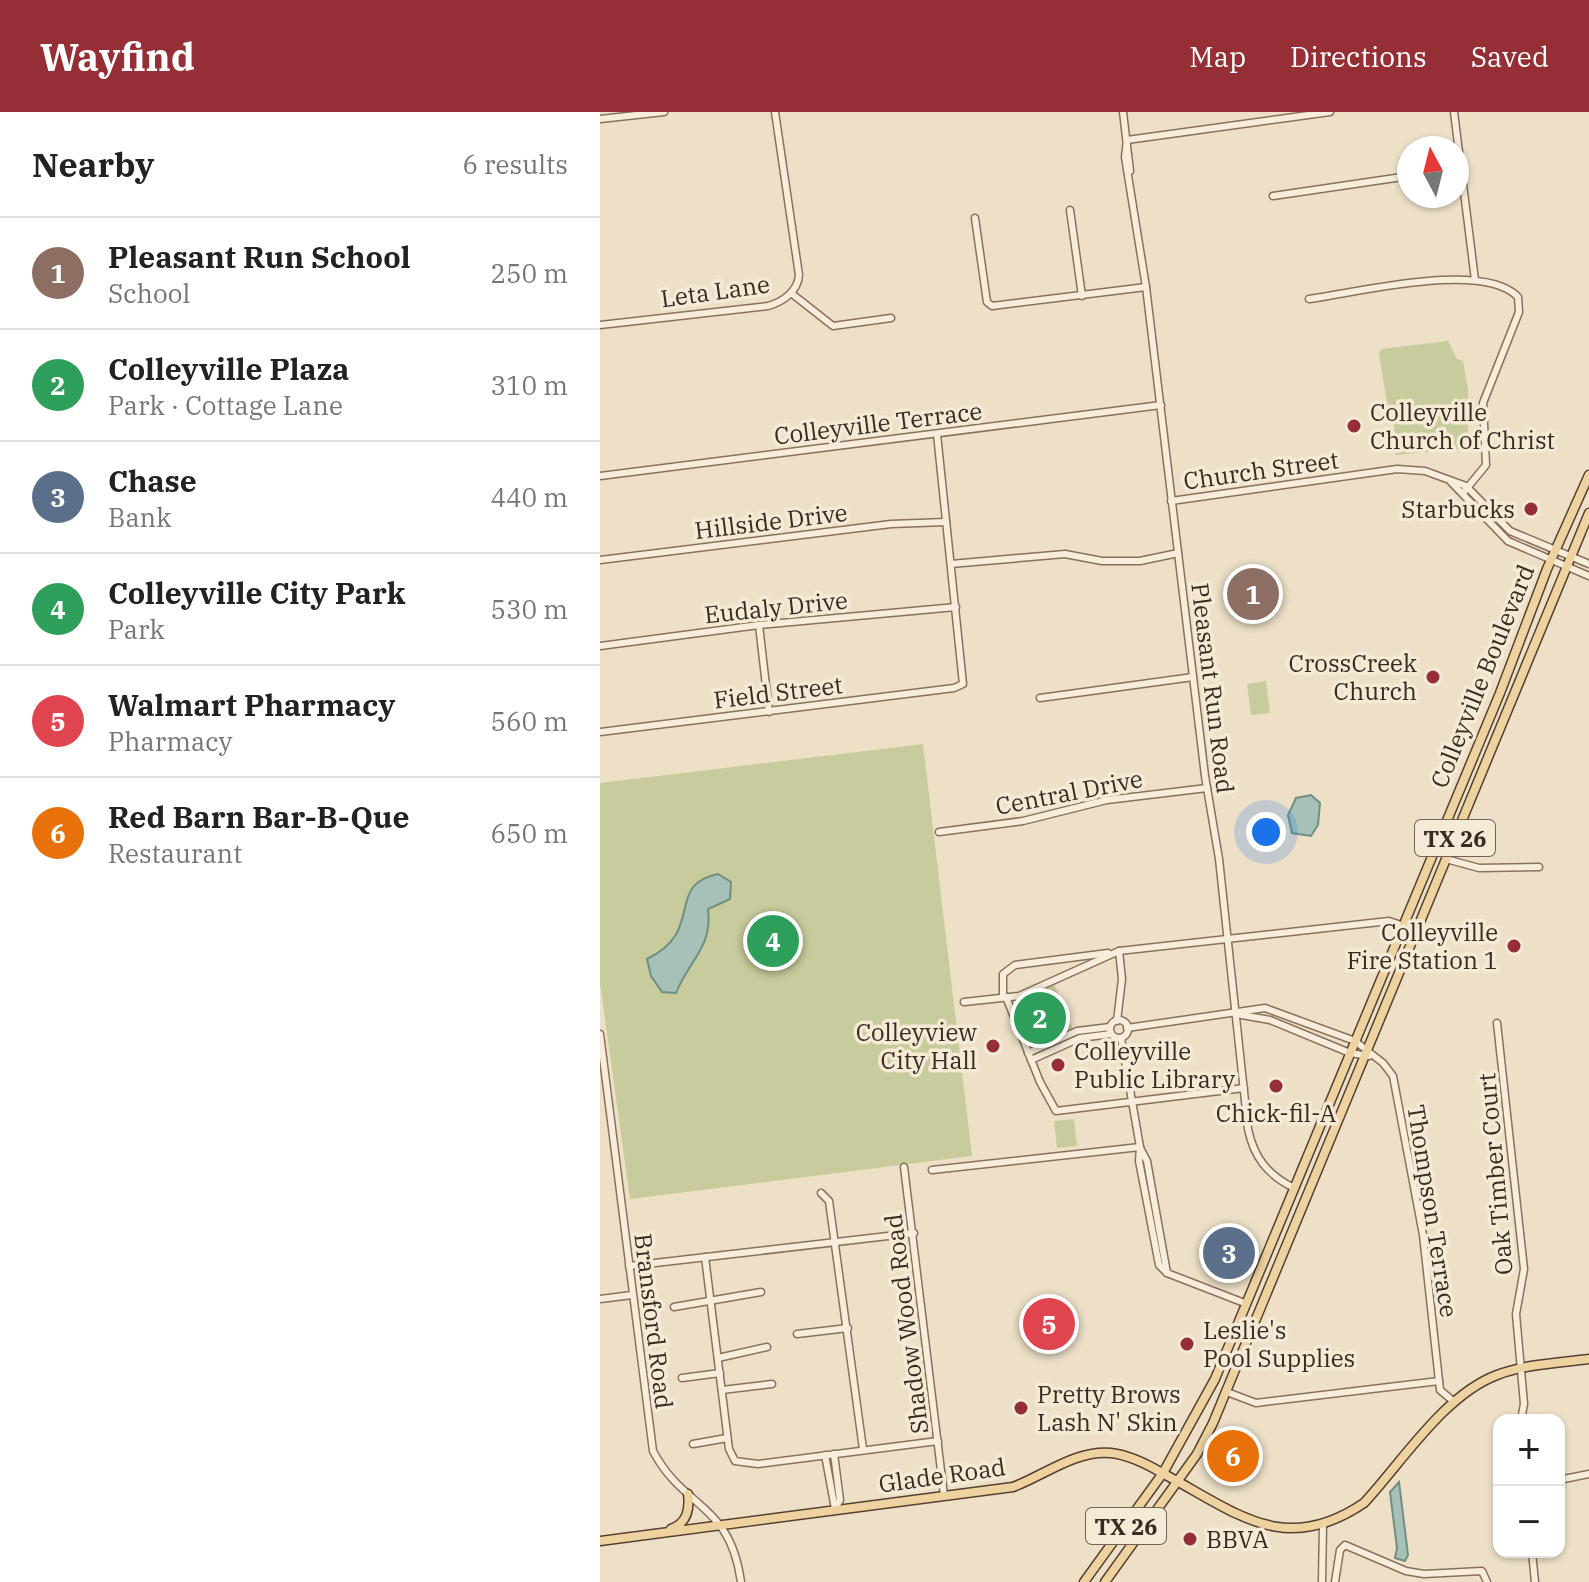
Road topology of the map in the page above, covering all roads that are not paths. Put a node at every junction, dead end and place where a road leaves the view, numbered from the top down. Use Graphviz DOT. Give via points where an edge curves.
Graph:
graph roads {
  1 [pos="664,112"];
  2 [pos="775,112"];
  3 [pos="1123,112"];
  4 [pos="1330,112"];
  5 [pos="1454,112"];
  6 [pos="600,119"];
  7 [pos="1456,136"];
  8 [pos="1127,140"];
  9 [pos="1397,178"];
  10 [pos="1273,196"];
  11 [pos="1465,208"];
  12 [pos="1070,210"];
  13 [pos="975,218"];
  14 [pos="1475,280"];
  15 [pos="1146,287"];
  16 [pos="791,293"];
  17 [pos="1082,296"];
  18 [pos="1309,299"];
  19 [pos="891,318"];
  20 [pos="600,325"];
  21 [pos="1161,405"];
  22 [pos="937,434"];
  23 [pos="1589,475"];
  24 [pos="600,476"];
  25 [pos="1466,490"];
  26 [pos="1171,501"];
  27 [pos="1589,513"];
  28 [pos="946,522"];
  29 [pos="1505,527"];
  30 [pos="1499,534"];
  31 [pos="1555,550"];
  32 [pos="1178,553"];
  33 [pos="1571,556"];
  34 [pos="600,560"];
  35 [pos="1550,560"];
  36 [pos="951,564"];
  37 [pos="1589,564"];
  38 [pos="1566,568"];
  39 [pos="1589,576"];
  40 [pos="956,607"];
  41 [pos="759,625"];
  42 [pos="600,646"];
  43 [pos="1193,677"];
  44 [pos="1040,698"];
  45 [pos="769,712"];
  46 [pos="600,732"];
  47 [pos="1207,788"];
  48 [pos="939,832"];
  49 [pos="1433,850"];
  50 [pos="1446,859"];
  51 [pos="1539,867"];
  52 [pos="1404,926"];
  53 [pos="1416,933"];
  54 [pos="1228,940"];
  55 [pos="1119,951"];
  56 [pos="1004,997"];
  57 [pos="964,1002"];
  58 [pos="1236,1014"];
  59 [pos="1117,1021"];
  60 [pos="1497,1023"];
  61 [pos="1127,1028"];
  62 [pos="1111,1031"];
  63 [pos="600,1034"];
  64 [pos="1121,1038"];
  65 [pos="1355,1041"];
  66 [pos="1350,1053"];
  67 [pos="602,1055"];
  68 [pos="1368,1055"];
  69 [pos="1030,1056"];
  70 [pos="1244,1088"];
  71 [pos="1133,1102"];
  72 [pos="1140,1147"];
  73 [pos="904,1167"];
  74 [pos="932,1170"];
  75 [pos="1294,1188"];
  76 [pos="821,1193"];
  77 [pos="914,1233"];
  78 [pos="835,1244"];
  79 [pos="705,1257"];
  80 [pos="629,1266"];
  81 [pos="761,1292"];
  82 [pos="632,1295"];
  83 [pos="600,1299"];
  84 [pos="711,1301"];
  85 [pos="1247,1304"];
  86 [pos="674,1307"];
  87 [pos="848,1328"];
  88 [pos="797,1334"];
  89 [pos="767,1347"];
  90 [pos="718,1358"];
  91 [pos="1589,1359"];
  92 [pos="1520,1369"];
  93 [pos="720,1373"];
  94 [pos="682,1378"];
  95 [pos="1439,1381"];
  96 [pos="772,1384"];
  97 [pos="722,1390"];
  98 [pos="1227,1392"];
  99 [pos="1453,1401"];
  100 [pos="1522,1414"];
  101 [pos="727,1438"];
  102 [pos="938,1441"];
  103 [pos="693,1444"];
  104 [pos="863,1449"];
  105 [pos="834,1454"];
  106 [pos="825,1455"];
  107 [pos="1163,1473"];
  108 [pos="1589,1474"];
  109 [pos="1565,1479"];
  110 [pos="1178,1481"];
  111 [pos="688,1494"];
  112 [pos="944,1495"];
  113 [pos="835,1509"];
  114 [pos="722,1524"];
  115 [pos="1323,1524"];
  116 [pos="663,1532"];
  117 [pos="600,1541"];
  118 [pos="1533,1558"];
  119 [pos="741,1582"];
  120 [pos="1084,1582"];
  121 [pos="1105,1582"];
  122 [pos="1322,1582"];
  123 [pos="1335,1582"];
  124 [pos="1487,1582"];
  125 [pos="1535,1582"];
  1 -- 6 [label="street"];
  2 -- 16 [label="street, Leta Lane" via="799,275"];
  3 -- 8 [label="street, Pleasant Run Road"];
  4 -- 8 [label="street"];
  5 -- 7 [label="street"];
  8 -- 15 [label="street, Pleasant Run Road"];
  9 -- 10 [label="street"];
  11 -- 14 [label="street"];
  12 -- 17 [label="street"];
  13 -- 17 [label="street" via="989,305"];
  14 -- 18 [label="street"];
  14 -- 25 [label="street" via="1510,289 1520,306 1481,408 1486,465"];
  15 -- 17 [label="street"];
  15 -- 21 [label="street, Pleasant Run Road"];
  16 -- 19 [label="street" via="833,326"];
  16 -- 20 [label="street, Leta Lane" via="768,306"];
  21 -- 22 [label="street, Colleyville Terrace"];
  21 -- 26 [label="street, Pleasant Run Road"];
  22 -- 24 [label="street, Colleyville Terrace"];
  22 -- 28 [label="street"];
  23 -- 31 [label="main road, Colleyville Boulevard / TX 26"];
  25 -- 26 [label="street, Church Street" via="1425,471 1397,469"];
  25 -- 29 [label="street, Church Street"];
  25 -- 30 [label="street, Church Street"];
  26 -- 32 [label="street, Pleasant Run Road"];
  27 -- 33 [label="main road, Colleyville Boulevard / TX 26"];
  28 -- 34 [label="street, Hillside Drive" via="891,524"];
  28 -- 36 [label="street"];
  29 -- 30 [label="street"];
  29 -- 31 [label="street, Church Street"];
  30 -- 35 [label="street, Church Street"];
  31 -- 33 [label="street, Church Street"];
  31 -- 35 [label="main road, Colleyville Boulevard / TX 26"];
  32 -- 36 [label="street" via="1140,561 1065,554"];
  32 -- 43 [label="street, Pleasant Run Road"];
  33 -- 37 [label="street, Church Street"];
  33 -- 38 [label="main road, Colleyville Boulevard / TX 26"];
  35 -- 38 [label="street, Church Street"];
  35 -- 49 [label="main road, Colleyville Boulevard / TX 26"];
  36 -- 40 [label="street"];
  38 -- 39 [label="street, Church Street"];
  38 -- 50 [label="main road, Colleyville Boulevard / TX 26"];
  40 -- 41 [label="street, Eudaly Drive"];
  40 -- 45 [label="street, Field Street" via="961,686"];
  41 -- 42 [label="street, Eudaly Drive"];
  41 -- 45 [label="street"];
  43 -- 44 [label="street"];
  43 -- 47 [label="street, Pleasant Run Road"];
  45 -- 46 [label="street, Field Street"];
  47 -- 48 [label="street, Central Drive" via="1107,800 1023,821"];
  47 -- 54 [label="street, Pleasant Run Road"];
  49 -- 50 [label="main road"];
  49 -- 52 [label="main road, Colleyville Boulevard / TX 26"];
  50 -- 51 [label="street" via="1479,868"];
  50 -- 53 [label="main road, Colleyville Boulevard / TX 26"];
  52 -- 53 [label="main road"];
  52 -- 54 [label="street" via="1389,921"];
  52 -- 65 [label="main road, Colleyville Boulevard / TX 26"];
  53 -- 68 [label="main road, Colleyville Boulevard / TX 26"];
  54 -- 55 [label="street"];
  54 -- 58 [label="street, Pleasant Run Road"];
  55 -- 56 [label="street" via="1019,996"];
  55 -- 56 [label="street" via="1015,965 1003,974"];
  55 -- 59 [label="street"];
  56 -- 57 [label="street"];
  56 -- 69 [label="street"];
  58 -- 61 [label="street, Thompson Terrace"];
  58 -- 65 [label="street, Thompson Terrace" via="1265,1008"];
  58 -- 66 [label="street" via="1270,1020"];
  58 -- 70 [label="street, Pleasant Run Road"];
  59 -- 61 [label="street"];
  59 -- 62 [label="street"];
  60 -- 92 [label="street, Oak Timber Court" via="1524,1269 1516,1314"];
  61 -- 64 [label="street"];
  62 -- 64 [label="street"];
  62 -- 69 [label="street"];
  63 -- 67 [label="street, Bransford Road"];
  64 -- 71 [label="street"];
  65 -- 66 [label="main road, Colleyville Boulevard / TX 26"];
  65 -- 68 [label="street, Thompson Terrace"];
  66 -- 68 [label="street"];
  66 -- 75 [label="main road, Colleyville Boulevard / TX 26"];
  67 -- 80 [label="street, Bransford Road"];
  68 -- 95 [label="street, Thompson Terrace" via="1393,1076 1423,1235"];
  68 -- 98 [label="main road, Colleyville Boulevard / TX 26"];
  69 -- 71 [label="street" via="1056,1111"];
  70 -- 71 [label="street"];
  70 -- 75 [label="street, Pleasant Run Road" via="1256,1156 1269,1173"];
  71 -- 72 [label="street"];
  72 -- 74 [label="street"];
  72 -- 85 [label="street" via="1159,1265 1167,1273"];
  73 -- 77 [label="street, Shadow Wood Road"];
  75 -- 85 [label="main road, Colleyville Boulevard / TX 26"];
  76 -- 78 [label="street" via="829,1201"];
  77 -- 78 [label="street"];
  77 -- 102 [label="street, Shadow Wood Road"];
  78 -- 79 [label="street"];
  78 -- 87 [label="street"];
  79 -- 80 [label="street"];
  79 -- 84 [label="street"];
  80 -- 82 [label="street, Bransford Road"];
  81 -- 84 [label="street"];
  82 -- 83 [label="street"];
  82 -- 111 [label="street, Bransford Road" via="653,1451"];
  84 -- 86 [label="street"];
  84 -- 90 [label="street"];
  85 -- 107 [label="main road, Colleyville Boulevard / TX 26" via="1215,1379"];
  87 -- 88 [label="street"];
  87 -- 104 [label="street"];
  89 -- 90 [label="street"];
  90 -- 93 [label="street"];
  91 -- 92 [label="main road, Glade Road"];
  92 -- 99 [label="main road, Glade Road" via="1475,1386"];
  92 -- 100 [label="street, Oak Timber Court"];
  93 -- 94 [label="street"];
  93 -- 97 [label="street"];
  95 -- 98 [label="street" via="1256,1403"];
  95 -- 99 [label="street" via="1440,1390"];
  96 -- 97 [label="street"];
  97 -- 101 [label="street"];
  98 -- 110 [label="main road, Colleyville Boulevard / TX 26"];
  99 -- 115 [label="main road, Glade Road" via="1364,1503"];
  101 -- 103 [label="street"];
  101 -- 106 [label="street" via="733,1459 741,1464"];
  102 -- 104 [label="street"];
  102 -- 112 [label="street, Shadow Wood Road"];
  104 -- 105 [label="street"];
  105 -- 106 [label="street"];
  105 -- 113 [label="street" via="840,1500"];
  106 -- 113 [label="street"];
  107 -- 110 [label="main road, Glade Road"];
  107 -- 112 [label="main road, Glade Road" via="1100,1453 1075,1458 1013,1487"];
  107 -- 120 [label="main road, Colleyville Boulevard / TX 26"];
  108 -- 109 [label="street"];
  110 -- 115 [label="main road, Glade Road" via="1271,1528"];
  110 -- 121 [label="main road, Colleyville Boulevard / TX 26"];
  111 -- 114 [label="street, Bransford Road"];
  111 -- 116 [label="main road" via="685,1517 679,1526"];
  112 -- 113 [label="main road, Glade Road"];
  113 -- 114 [label="main road, Glade Road"];
  114 -- 116 [label="main road, Glade Road"];
  114 -- 119 [label="street, Bransford Road"];
  115 -- 122 [label="street"];
  116 -- 117 [label="main road, Glade Road"];
  118 -- 125 [label="street"];
  123 -- 124 [label="street" via="1345,1545 1406,1571 1482,1571"];
}
